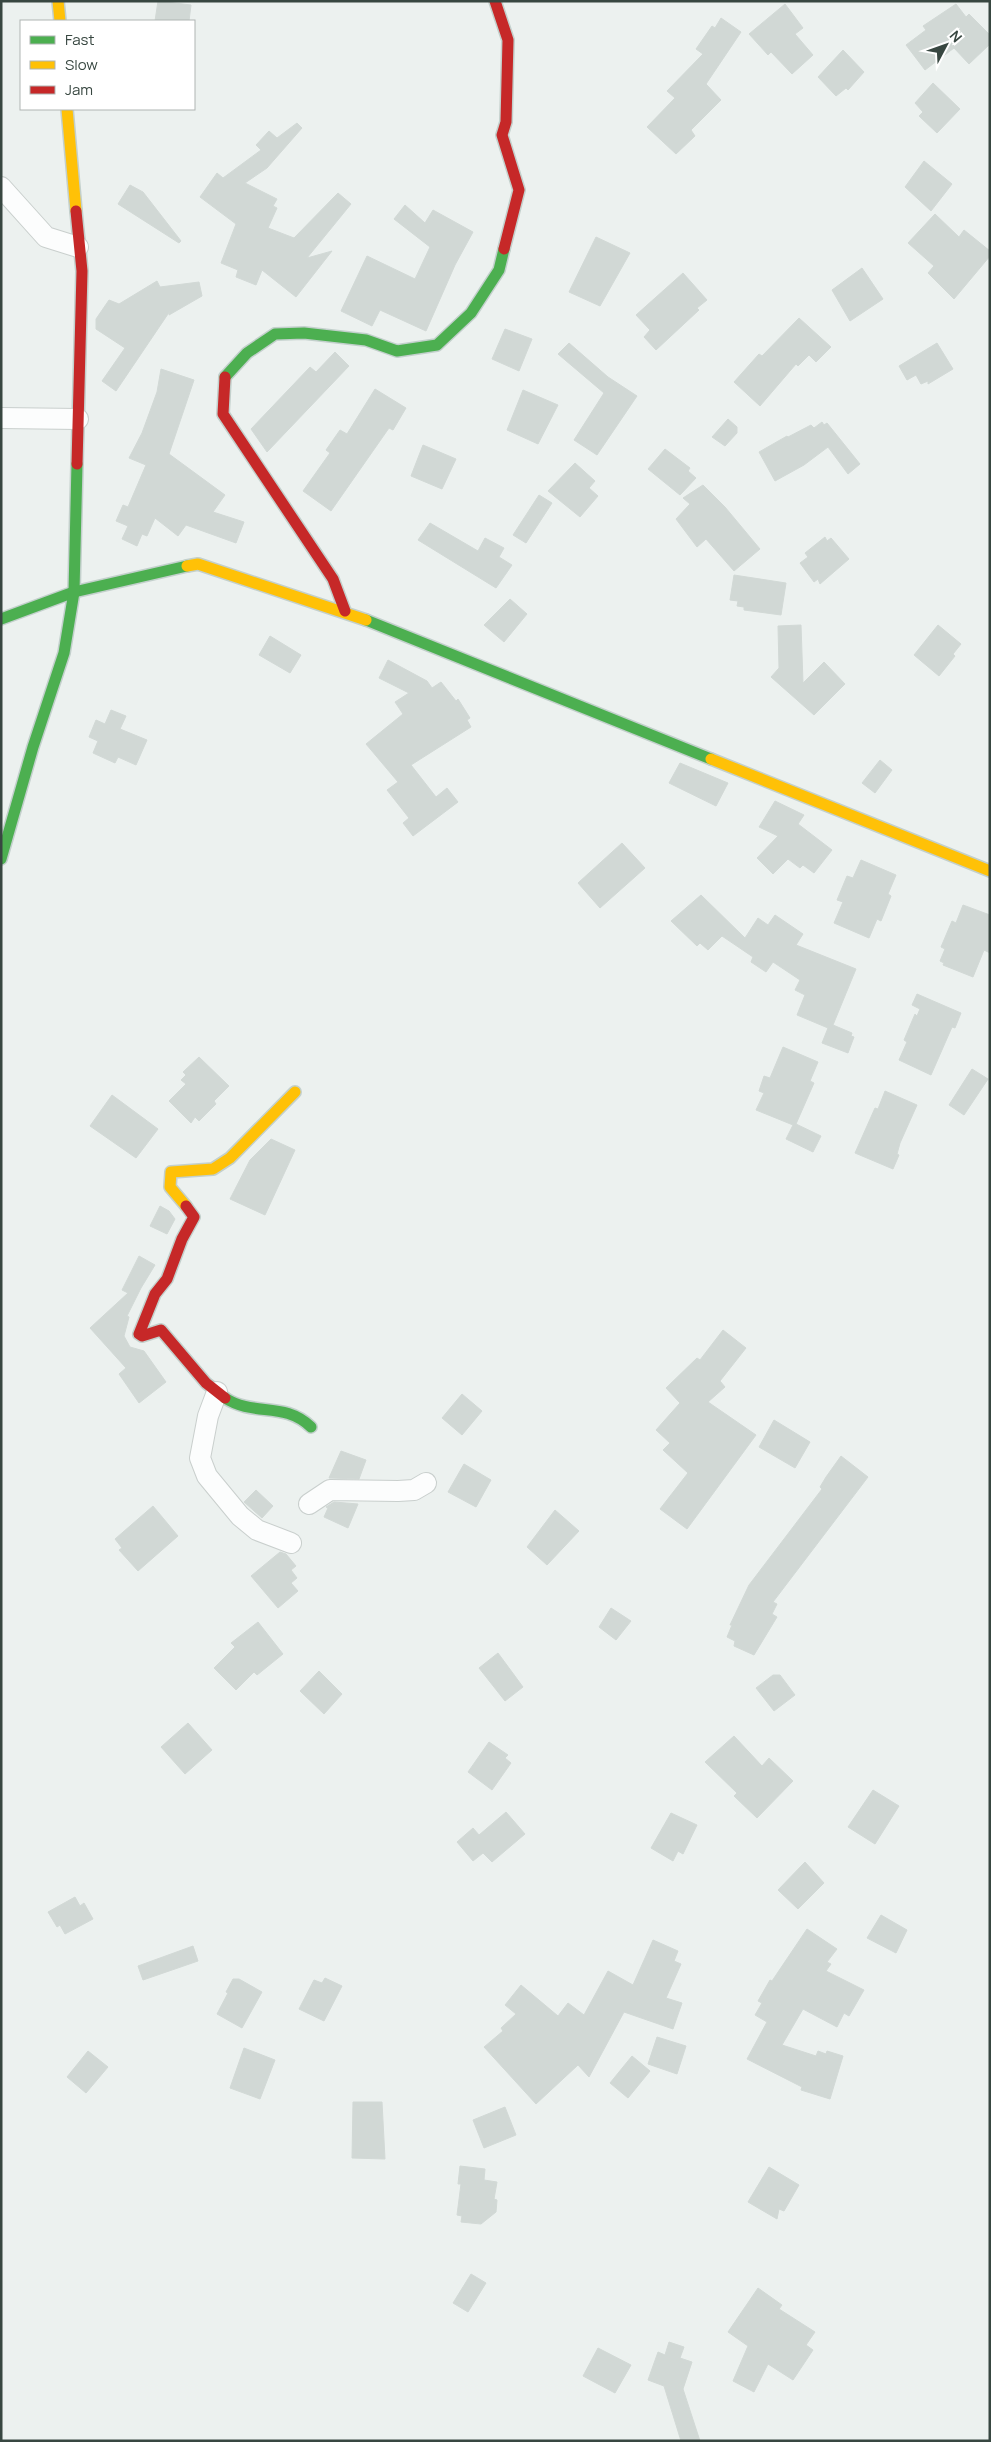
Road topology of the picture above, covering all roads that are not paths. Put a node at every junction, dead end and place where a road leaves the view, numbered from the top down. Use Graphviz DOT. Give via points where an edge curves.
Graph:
graph roads {
  1 [pos="58,1"];
  2 [pos="495,1"];
  3 [pos="60,20"];
  4 [pos="67,110"];
  5 [pos="1,187"];
  6 [pos="78,247"];
  7 [pos="1,418"];
  8 [pos="78,419"];
  9 [pos="74,592"];
  10 [pos="345,611"];
  11 [pos="1,619"];
  12 [pos="1,859"];
  13 [pos="990,872"];
  14 [pos="295,1092"];
  15 [pos="151,1309"];
  16 [pos="161,1330"];
  17 [pos="217,1392"];
  18 [pos="311,1427"];
  19 [pos="426,1483"];
  20 [pos="309,1504"];
  21 [pos="292,1543"];
  1 -- 3 [label="street"];
  2 -- 10 [label="street" via="508,40 506,122 502,135 519,190 499,270 471,313 437,345 397,351 366,340 304,333 275,334 247,353 224,378 223,414 333,579"];
  4 -- 6 [label="street"];
  5 -- 6 [label="street" via="46,237"];
  6 -- 8 [label="street" via="82,271"];
  7 -- 8 [label="street"];
  8 -- 9 [label="street"];
  9 -- 10 [label="street" via="198,564"];
  9 -- 11 [label="street"];
  9 -- 12 [label="street" via="64,653"];
  10 -- 13 [label="street"];
  14 -- 15 [label="street" via="230,1158 213,1169 171,1172 170,1187 194,1217 166,1279 155,1294"];
  15 -- 16 [label="street"];
  16 -- 17 [label="street" via="209,1387"];
  17 -- 18 [label="street" via="238,1405 290,1412"];
  17 -- 21 [label="street" via="208,1416 200,1458 207,1476 256,1530"];
  19 -- 20 [label="street" via="414,1490 398,1492 330,1490"];
}
